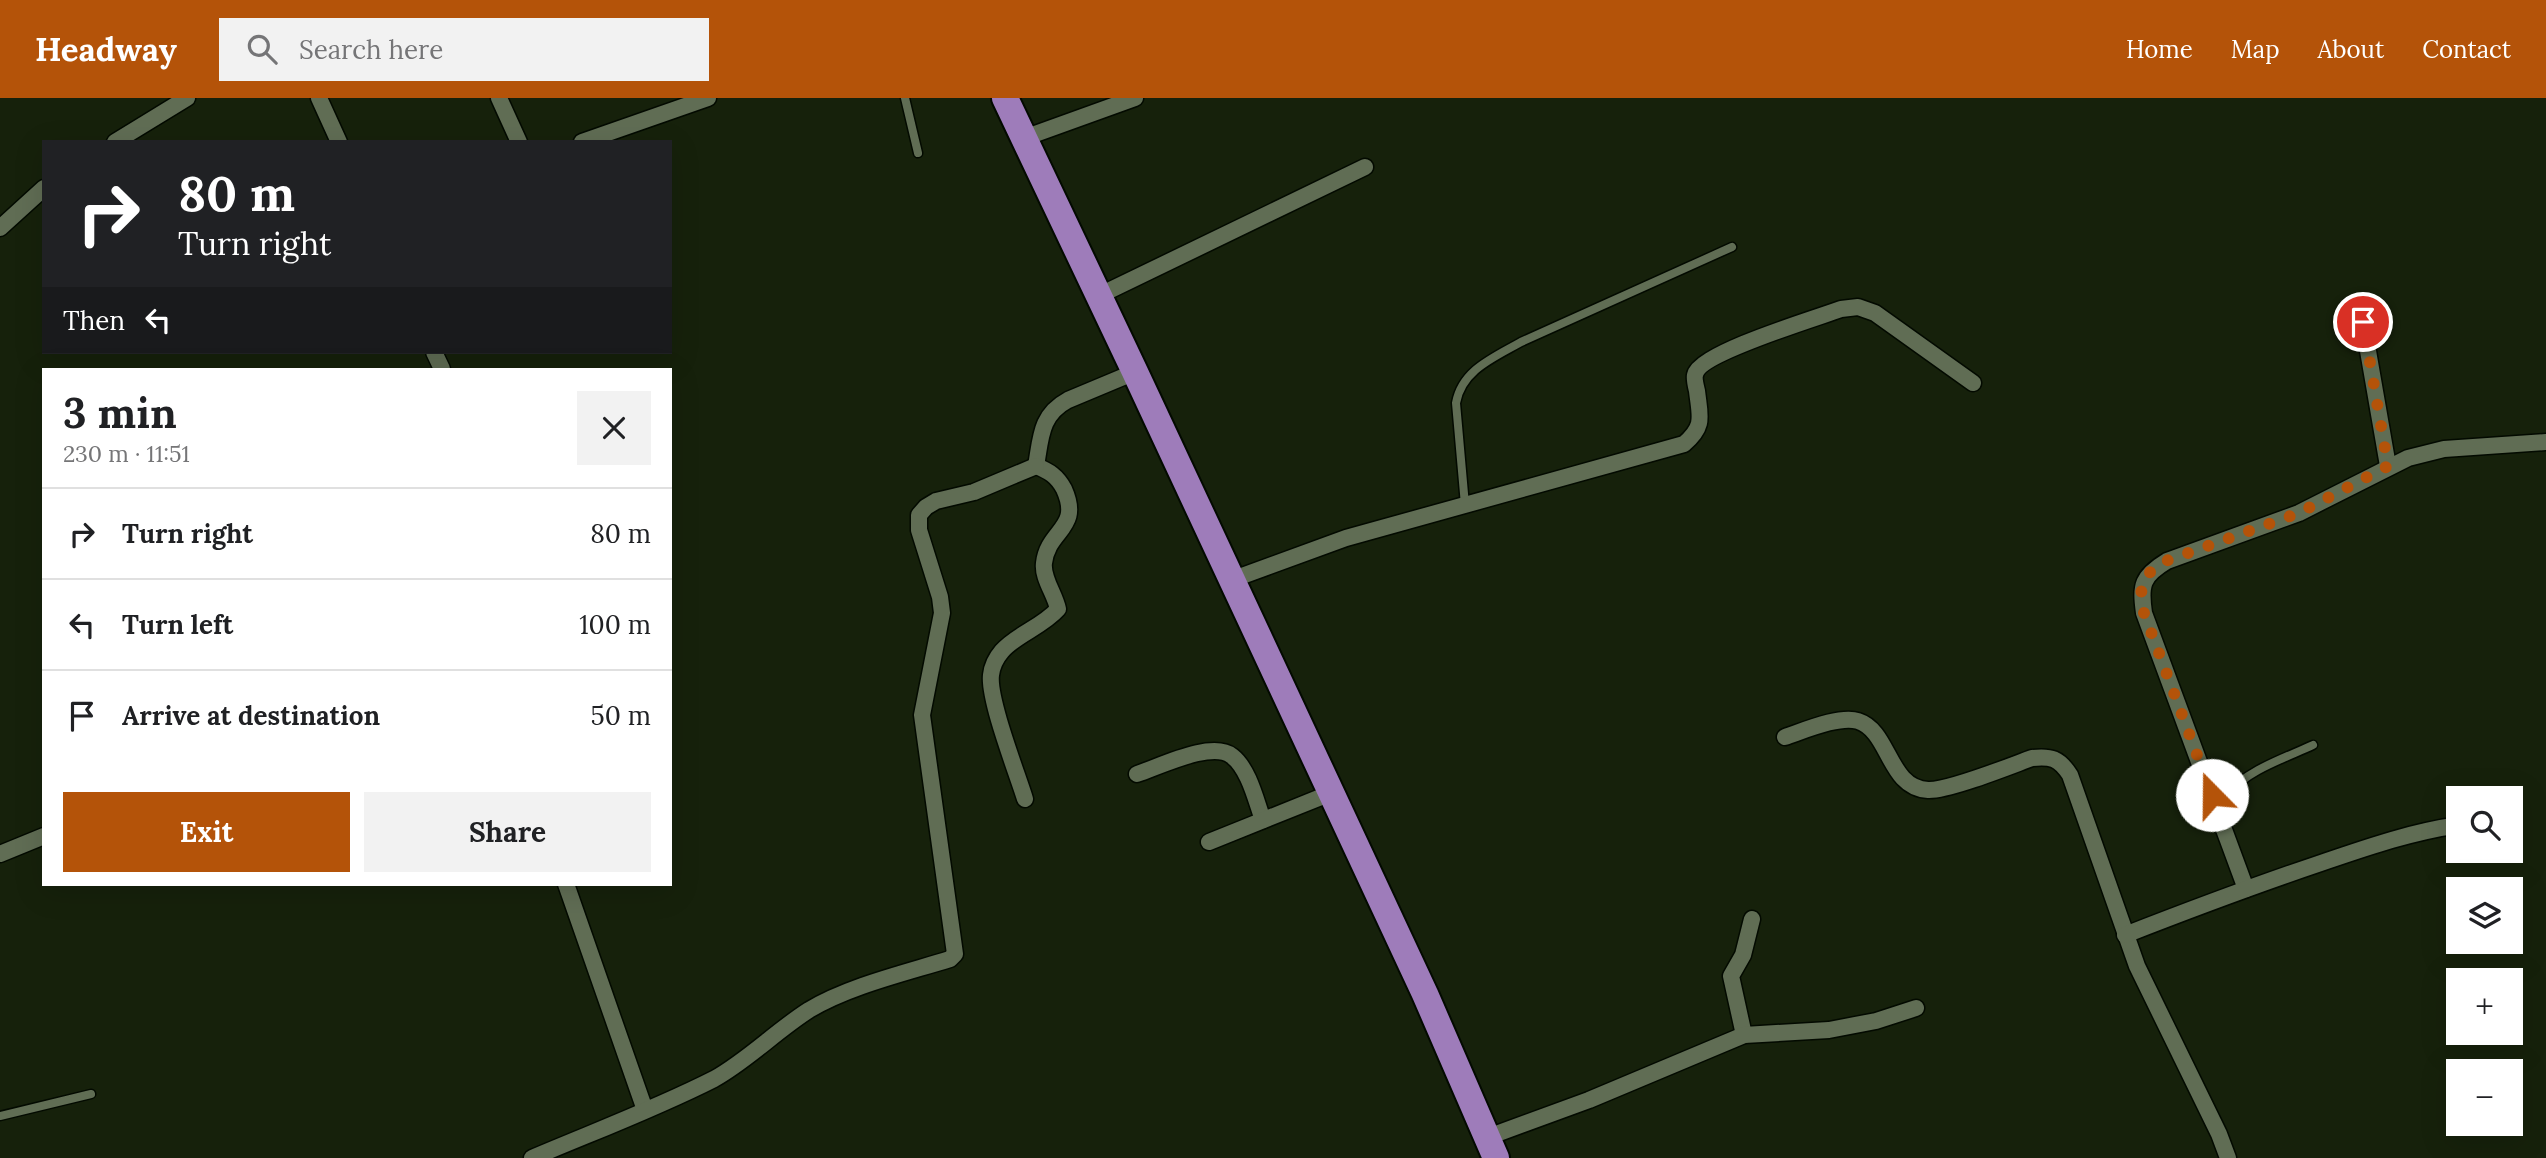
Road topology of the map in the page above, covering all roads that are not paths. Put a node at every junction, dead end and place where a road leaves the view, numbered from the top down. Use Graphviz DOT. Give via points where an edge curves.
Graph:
graph roads {
  1 [pos="187,98"];
  2 [pos="319,98"];
  3 [pos="499,98"];
  4 [pos="708,98"];
  5 [pos="905,98"];
  6 [pos="1005,98"];
  7 [pos="1135,98"];
  8 [pos="1024,138"];
  9 [pos="118,140"];
  10 [pos="338,140"];
  11 [pos="518,140"];
  12 [pos="588,140"];
  13 [pos="918,153"];
  14 [pos="1365,167"];
  15 [pos="42,190"];
  16 [pos="0,228"];
  17 [pos="1732,247"];
  18 [pos="1098,296"];
  19 [pos="2363,322"];
  20 [pos="1135,372"];
  21 [pos="1973,383"];
  22 [pos="2546,442"];
  23 [pos="1035,466"];
  24 [pos="2388,466"];
  25 [pos="1465,505"];
  26 [pos="1231,580"];
  27 [pos="1785,737"];
  28 [pos="2314,745"];
  29 [pos="1137,774"];
  30 [pos="1331,793"];
  31 [pos="1025,799"];
  32 [pos="2220,817"];
  33 [pos="1263,820"];
  34 [pos="2446,827"];
  35 [pos="42,837"];
  36 [pos="1209,842"];
  37 [pos="0,854"];
  38 [pos="567,886"];
  39 [pos="2246,889"];
  40 [pos="1752,919"];
  41 [pos="2126,935"];
  42 [pos="1916,1008"];
  43 [pos="1744,1035"];
  44 [pos="91,1094"];
  45 [pos="645,1110"];
  46 [pos="0,1116"];
  47 [pos="1492,1147"];
  48 [pos="532,1158"];
  49 [pos="2228,1158"];
  1 -- 9 [label="street"];
  2 -- 10 [label="street"];
  3 -- 11 [label="street"];
  4 -- 12 [label="street"];
  5 -- 13 [label="lane"];
  6 -- 8 [label="highway"];
  7 -- 8 [label="street"];
  8 -- 18 [label="highway"];
  14 -- 18 [label="street"];
  15 -- 16 [label="street"];
  17 -- 25 [label="lane" via="1521,342 1467,376 1456,403"];
  18 -- 20 [label="highway"];
  19 -- 24 [label="street"];
  20 -- 23 [label="street" via="1058,405 1045,420"];
  20 -- 26 [label="highway"];
  21 -- 25 [label="street" via="1875,313 1858,307 1841,309 1734,347 1701,364 1694,375 1701,422 1684,444"];
  22 -- 24 [label="street" via="2444,449"];
  23 -- 31 [label="street" via="1056,477 1070,505 1067,521 1048,548 1044,564 1058,609 1004,649 990,676"];
  23 -- 45 [label="street" via="974,492 936,501 919,516 942,613 922,715 955,954 812,1009 724,1073"];
  24 -- 32 [label="street" via="2299,513 2166,561 2145,578 2141,593 2144,613"];
  25 -- 26 [label="street" via="1346,538"];
  26 -- 30 [label="highway"];
  27 -- 41 [label="street" via="1838,720 1858,721 1872,730 1913,788 1930,791 2032,758 2048,756 2061,761 2070,775"];
  28 -- 32 [label="lane" via="2238,784"];
  29 -- 33 [label="street" via="1218,749 1232,755 1241,768"];
  30 -- 33 [label="street"];
  30 -- 47 [label="highway"];
  32 -- 39 [label="street"];
  33 -- 36 [label="street"];
  34 -- 39 [label="street" via="2377,844"];
  35 -- 37 [label="street"];
  38 -- 45 [label="street"];
  39 -- 41 [label="street"];
  40 -- 43 [label="street" via="1743,956 1731,976"];
  41 -- 49 [label="street"];
  42 -- 43 [label="street" via="1829,1030"];
  43 -- 47 [label="street" via="1589,1100"];
  44 -- 46 [label="lane"];
  45 -- 48 [label="street"];
}
